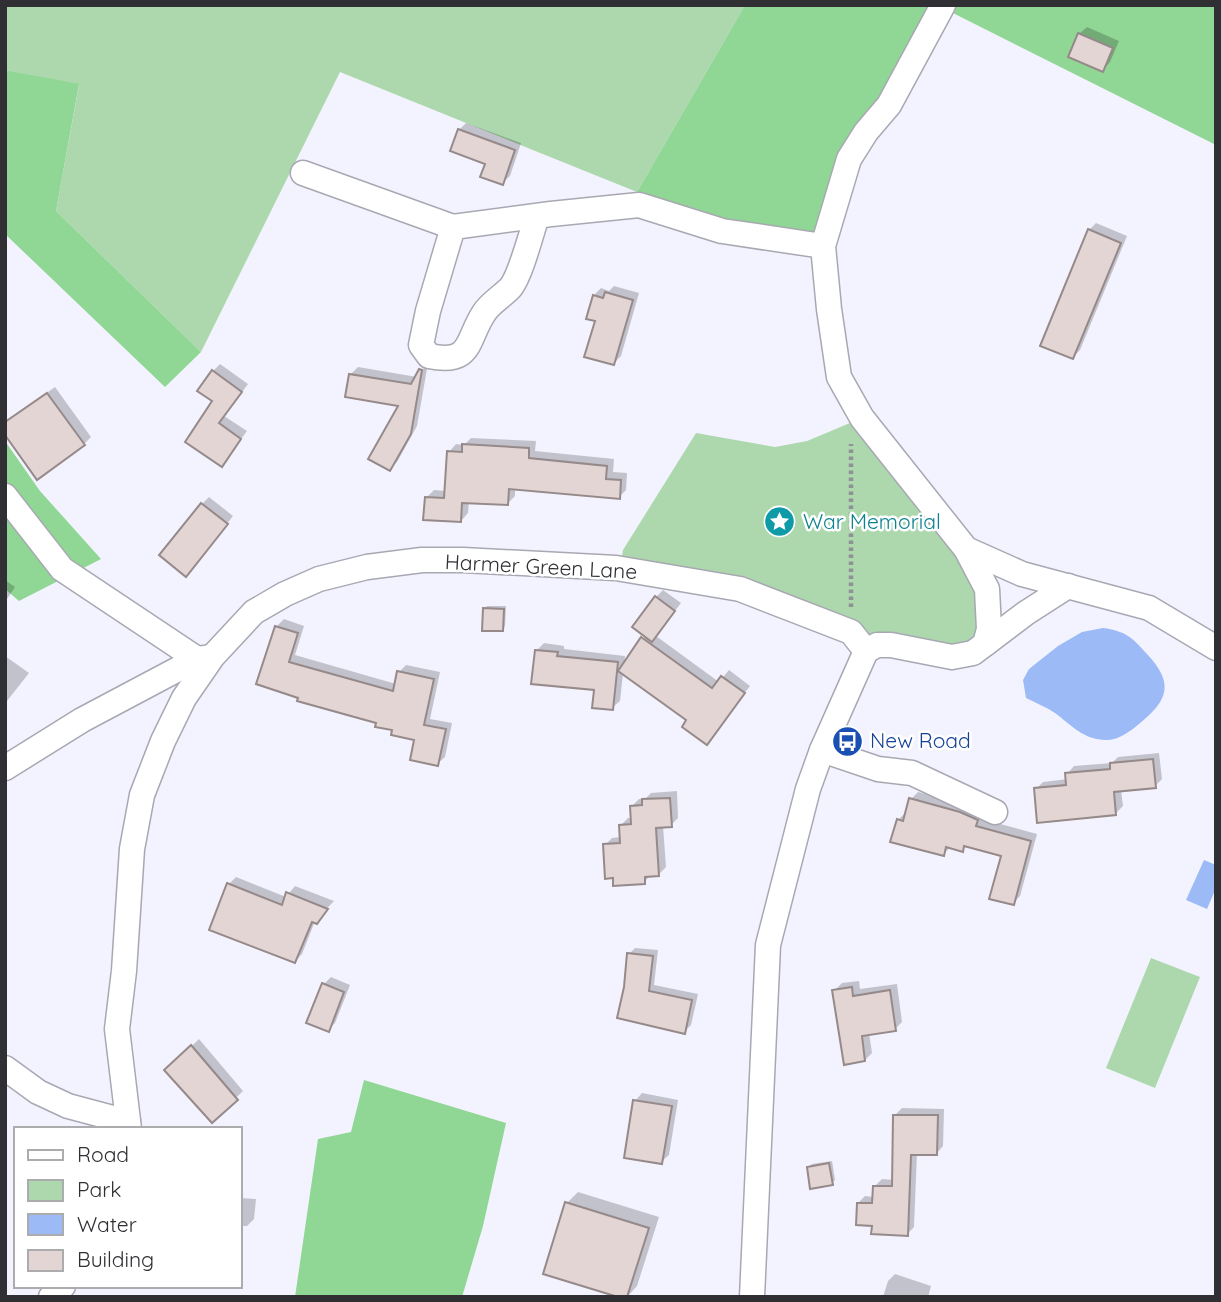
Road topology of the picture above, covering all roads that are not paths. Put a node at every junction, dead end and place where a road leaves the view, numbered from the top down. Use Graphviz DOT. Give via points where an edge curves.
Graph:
graph roads {
  1 [pos="943,5"];
  2 [pos="303,173"];
  3 [pos="537,216"];
  4 [pos="453,227"];
  5 [pos="823,246"];
  6 [pos="5,496"];
  7 [pos="966,550"];
  8 [pos="1068,586"];
  9 [pos="858,641"];
  10 [pos="985,644"];
  11 [pos="1216,648"];
  12 [pos="205,658"];
  13 [pos="822,750"];
  14 [pos="5,768"];
  15 [pos="995,812"];
  16 [pos="5,1068"];
  17 [pos="129,1125"];
  18 [pos="752,1297"];
  1 -- 5 [label="street" via="889,105 849,159"];
  2 -- 4 [label="street"];
  3 -- 4 [label="street"];
  3 -- 4 [label="street" via="513,284 484,311 462,354 444,359 429,356 421,345"];
  3 -- 5 [label="street" via="639,205 722,231"];
  5 -- 7 [label="street" via="839,377 862,418"];
  6 -- 12 [label="street" via="62,569"];
  7 -- 8 [label="street" via="1022,574"];
  7 -- 10 [label="street" via="987,589"];
  8 -- 10 [label="street, Harmer Green Lane"];
  8 -- 11 [label="street" via="1149,608"];
  9 -- 10 [label="street, Harmer Green Lane" via="953,657 973,653"];
  9 -- 12 [label="street, Harmer Green Lane" via="740,589 620,568 422,560 367,567 319,579 285,594 254,612"];
  9 -- 13 [label="street"];
  12 -- 14 [label="street" via="82,720"];
  12 -- 17 [label="street, Harmer Green Lane" via="142,795 132,849 117,1029"];
  13 -- 15 [label="street" via="878,769 912,773"];
  13 -- 18 [label="street" via="768,945"];
  16 -- 17 [label="street" via="38,1092 68,1106"];
}
